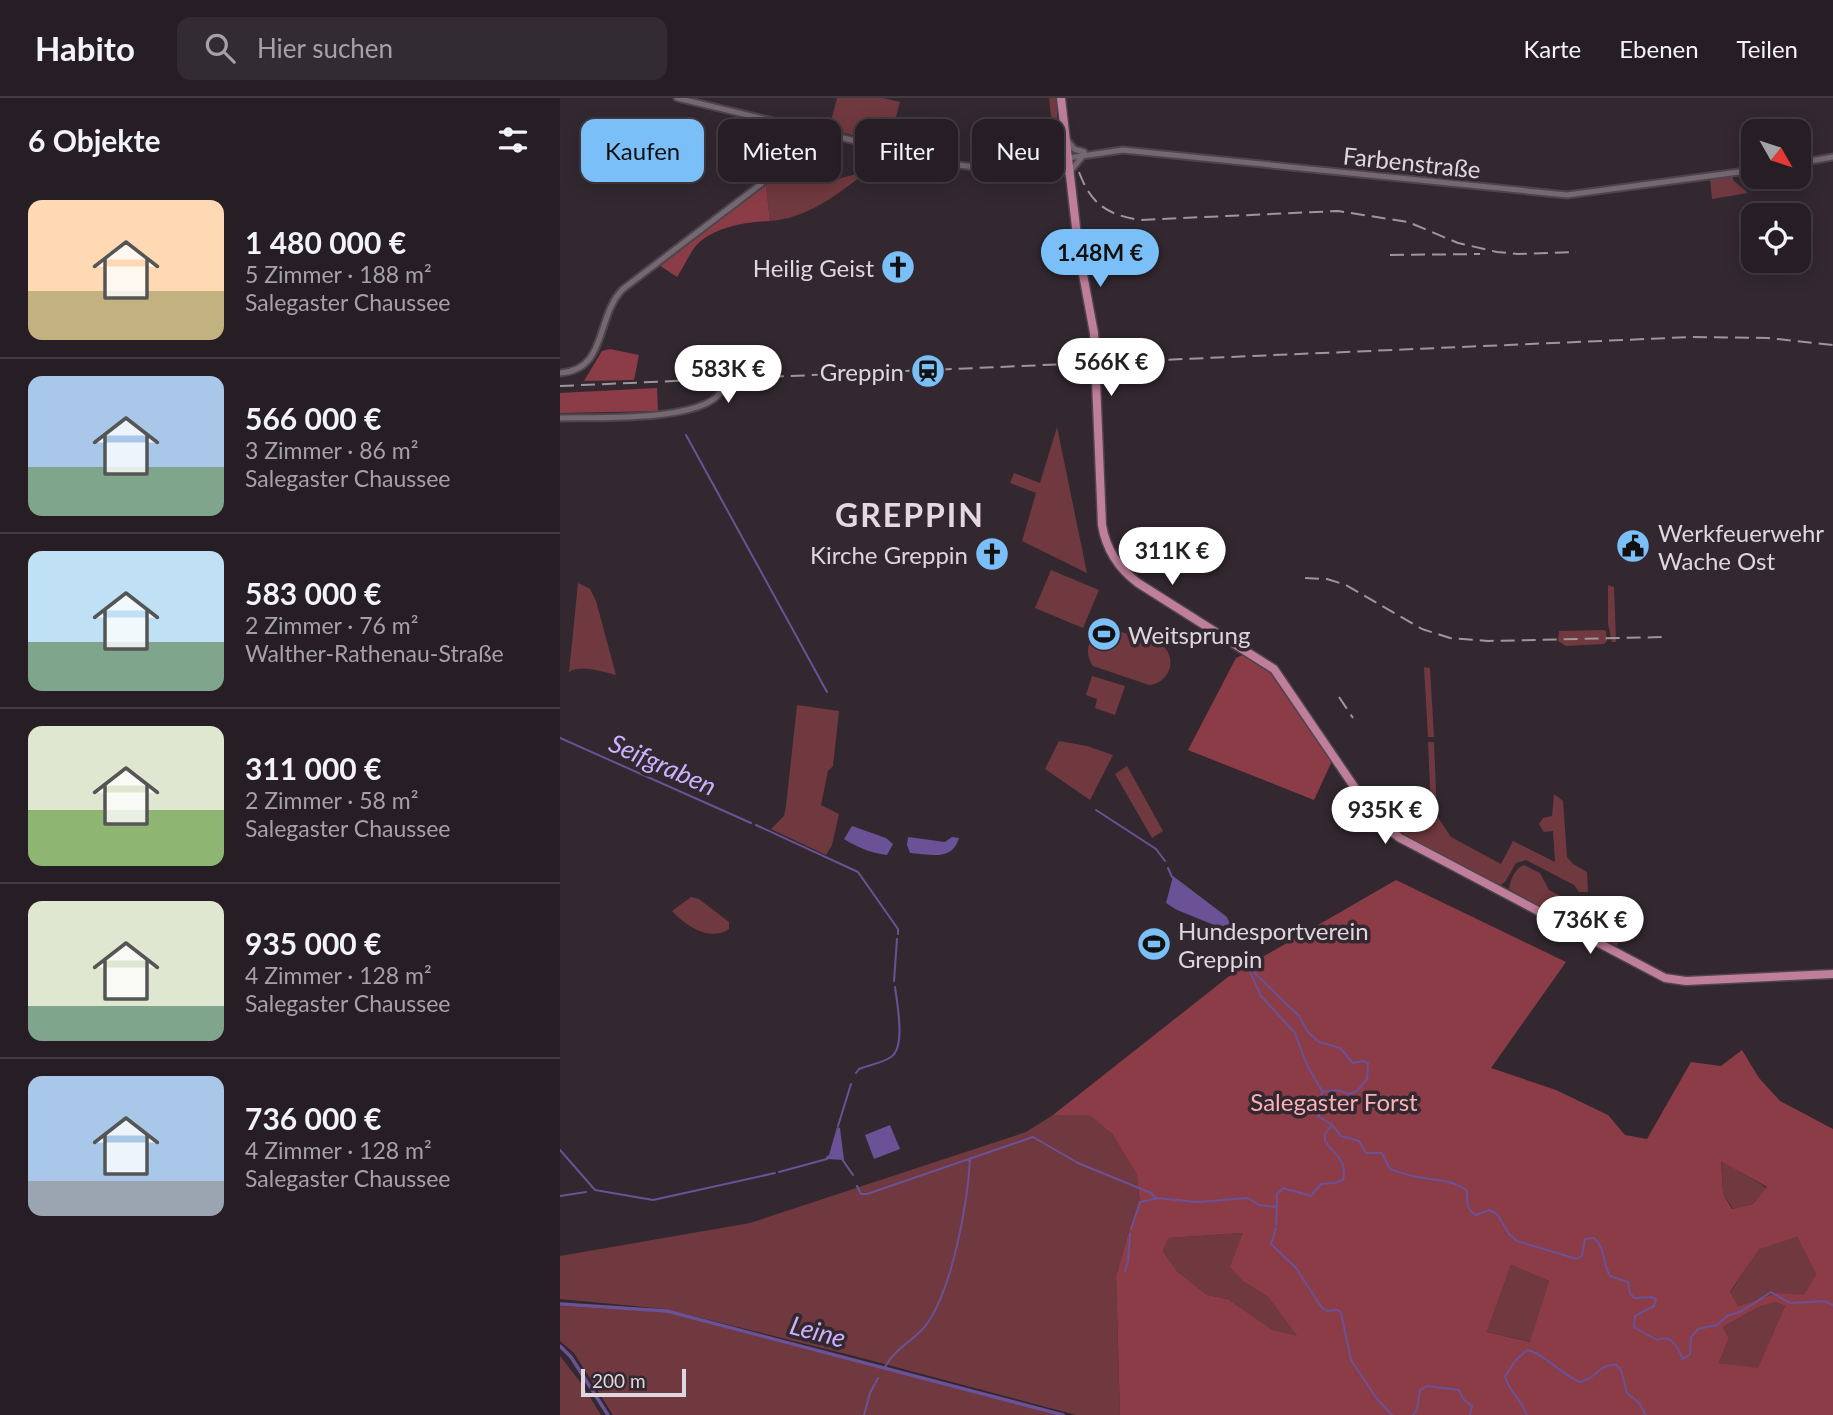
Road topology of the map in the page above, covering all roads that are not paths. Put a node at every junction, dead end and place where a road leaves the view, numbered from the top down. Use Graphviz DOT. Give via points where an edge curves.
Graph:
graph roads {
  1 [pos="677,98"];
  2 [pos="1061,98"];
  3 [pos="764,119"];
  4 [pos="1063,119"];
  5 [pos="1064,135"];
  6 [pos="841,137"];
  7 [pos="1087,154"];
  8 [pos="1066,157"];
  9 [pos="1833,157"];
  10 [pos="1811,161"];
  11 [pos="972,167"];
  12 [pos="1064,170"];
  13 [pos="1741,172"];
  14 [pos="1068,174"];
  15 [pos="762,182"];
  16 [pos="560,373"];
  17 [pos="723,387"];
  18 [pos="560,418"];
  19 [pos="1833,974"];
  1 -- 3 [label="street, Farbenstraße"];
  2 -- 4 [label="main road"];
  5 -- 7 [label="street" via="1072,148"];
  5 -- 8 [label="main road"];
  6 -- 11 [label="street, Farbenstraße"];
  7 -- 8 [label="street, Farbenstraße"];
  7 -- 13 [label="street, Farbenstraße" via="1123,150 1565,195"];
  7 -- 14 [label="street"];
  8 -- 14 [label="main road"];
  9 -- 10 [label="street"];
  12 -- 14 [label="street"];
  14 -- 19 [label="main road" via="1094,333 1101,513 1107,546 1118,563 1135,580 1273,669 1375,817 1400,838 1657,975 1686,981"];
  15 -- 16 [label="street" via="623,289 609,307 589,361"];
  17 -- 18 [label="street" via="719,396 708,402 666,414"];
}
